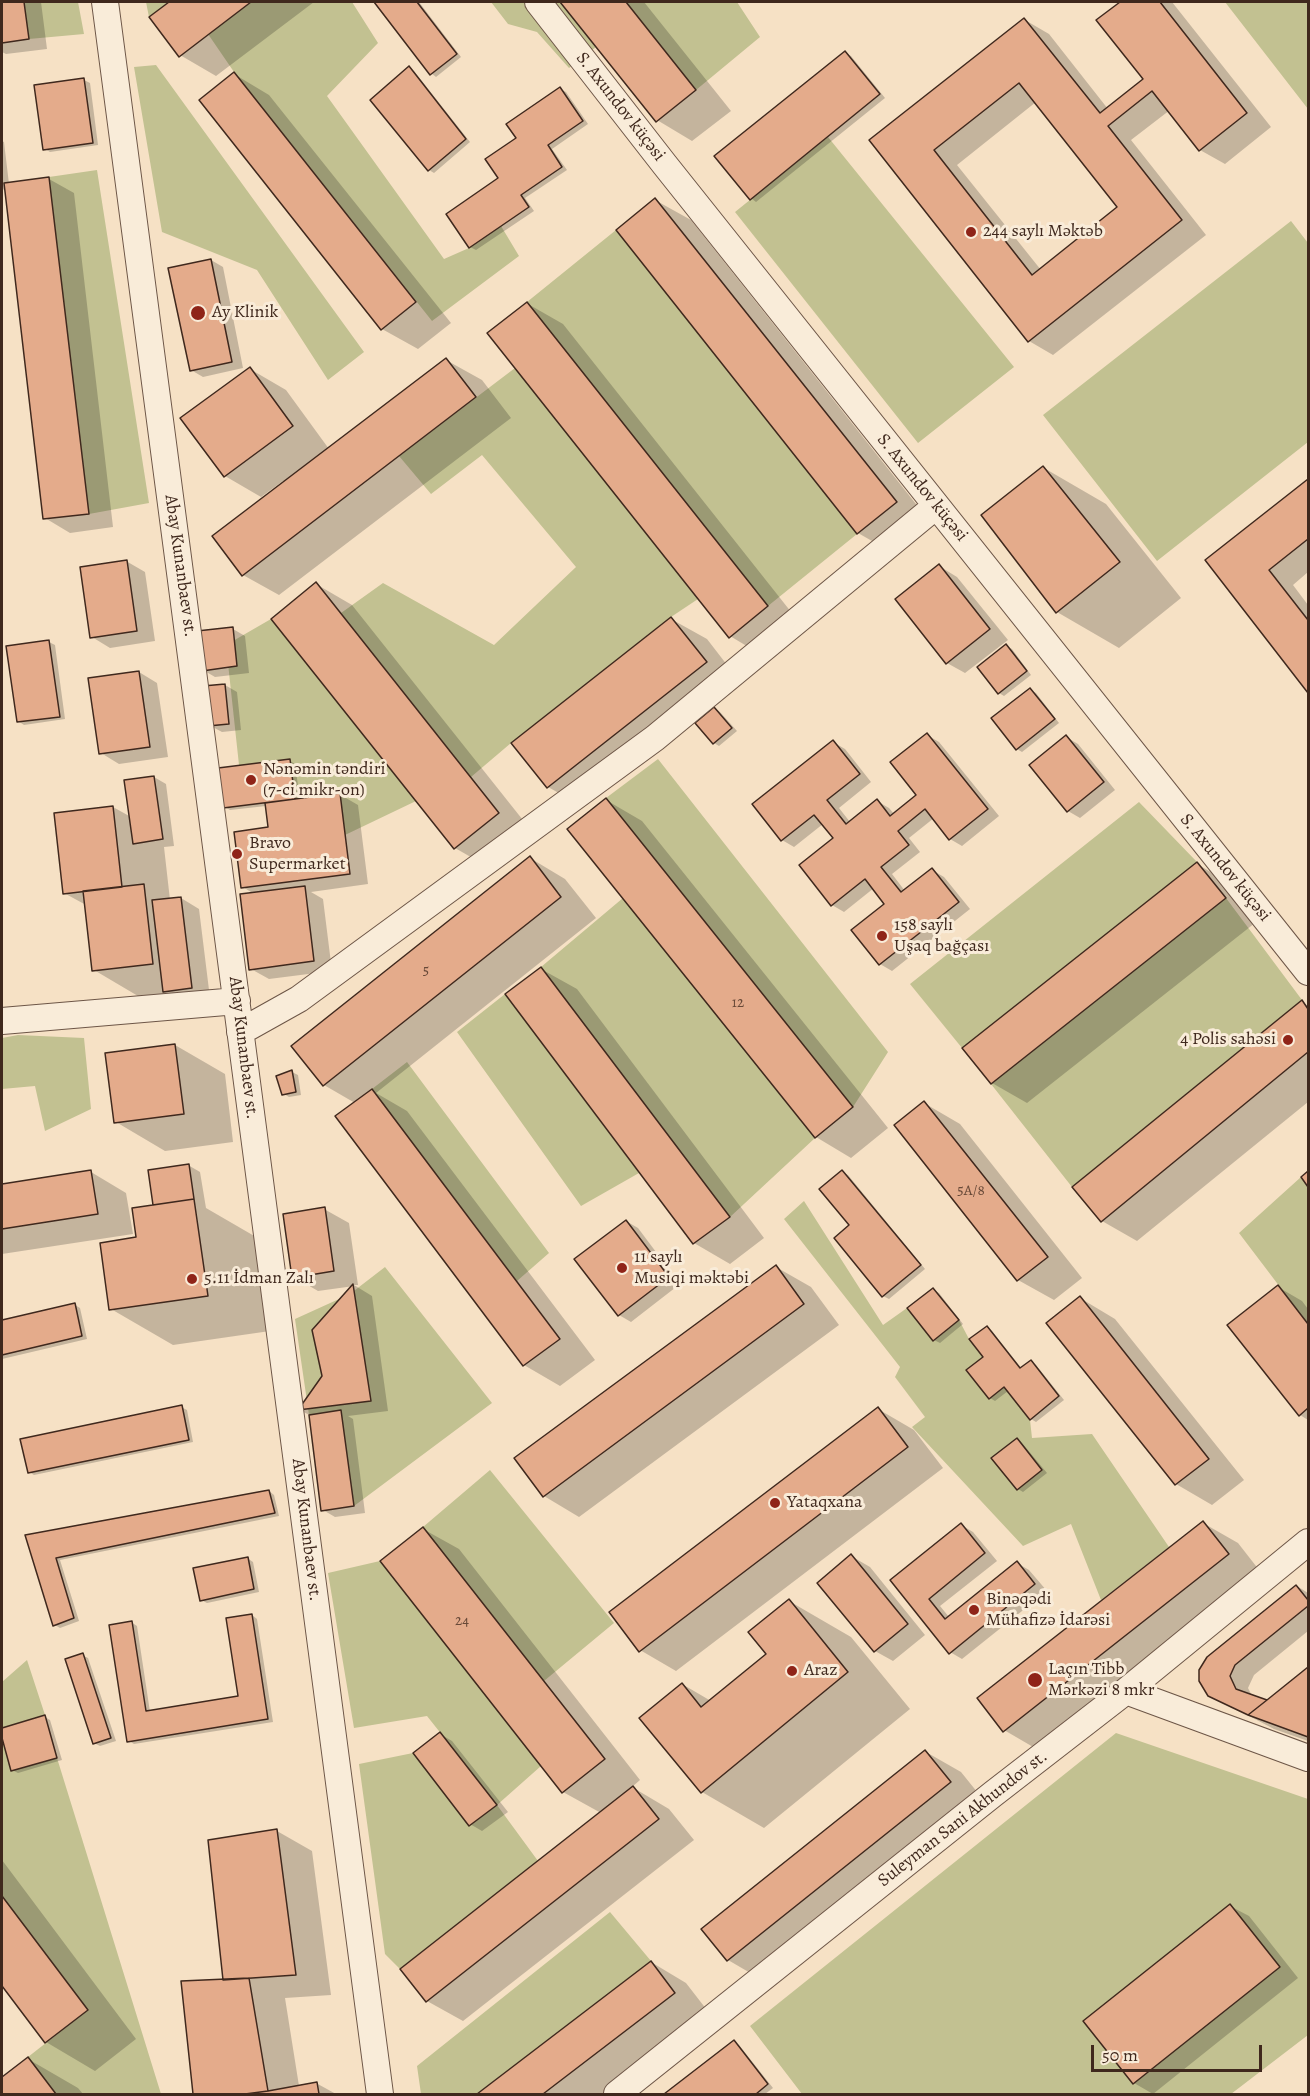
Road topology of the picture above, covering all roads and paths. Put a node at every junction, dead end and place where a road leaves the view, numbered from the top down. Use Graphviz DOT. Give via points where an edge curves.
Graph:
graph roads {
  1 [pos="105,2"];
  2 [pos="538,2"];
  3 [pos="936,506"];
  4 [pos="1308,972"];
  5 [pos="237,1001"];
  6 [pos="2,1021"];
  7 [pos="240,1032"];
  8 [pos="1308,1542"];
  9 [pos="1126,1691"];
  10 [pos="1308,1758"];
  11 [pos="380,2094"];
  12 [pos="617,2094"];
  1 -- 5 [label="street, Abay Kunanbaev st."];
  2 -- 3 [label="street, S. Axundov küçəsi"];
  3 -- 4 [label="street, S. Axundov küçəsi"];
  3 -- 7 [label="street" via="655,738 298,999"];
  5 -- 6 [label="street"];
  5 -- 7 [label="street, Abay Kunanbaev st."];
  7 -- 11 [label="street, Abay Kunanbaev st."];
  8 -- 9 [label="street, Suleyman Sani Akhundov st."];
  9 -- 10 [label="street"];
  9 -- 12 [label="street, Suleyman Sani Akhundov st."];
}
